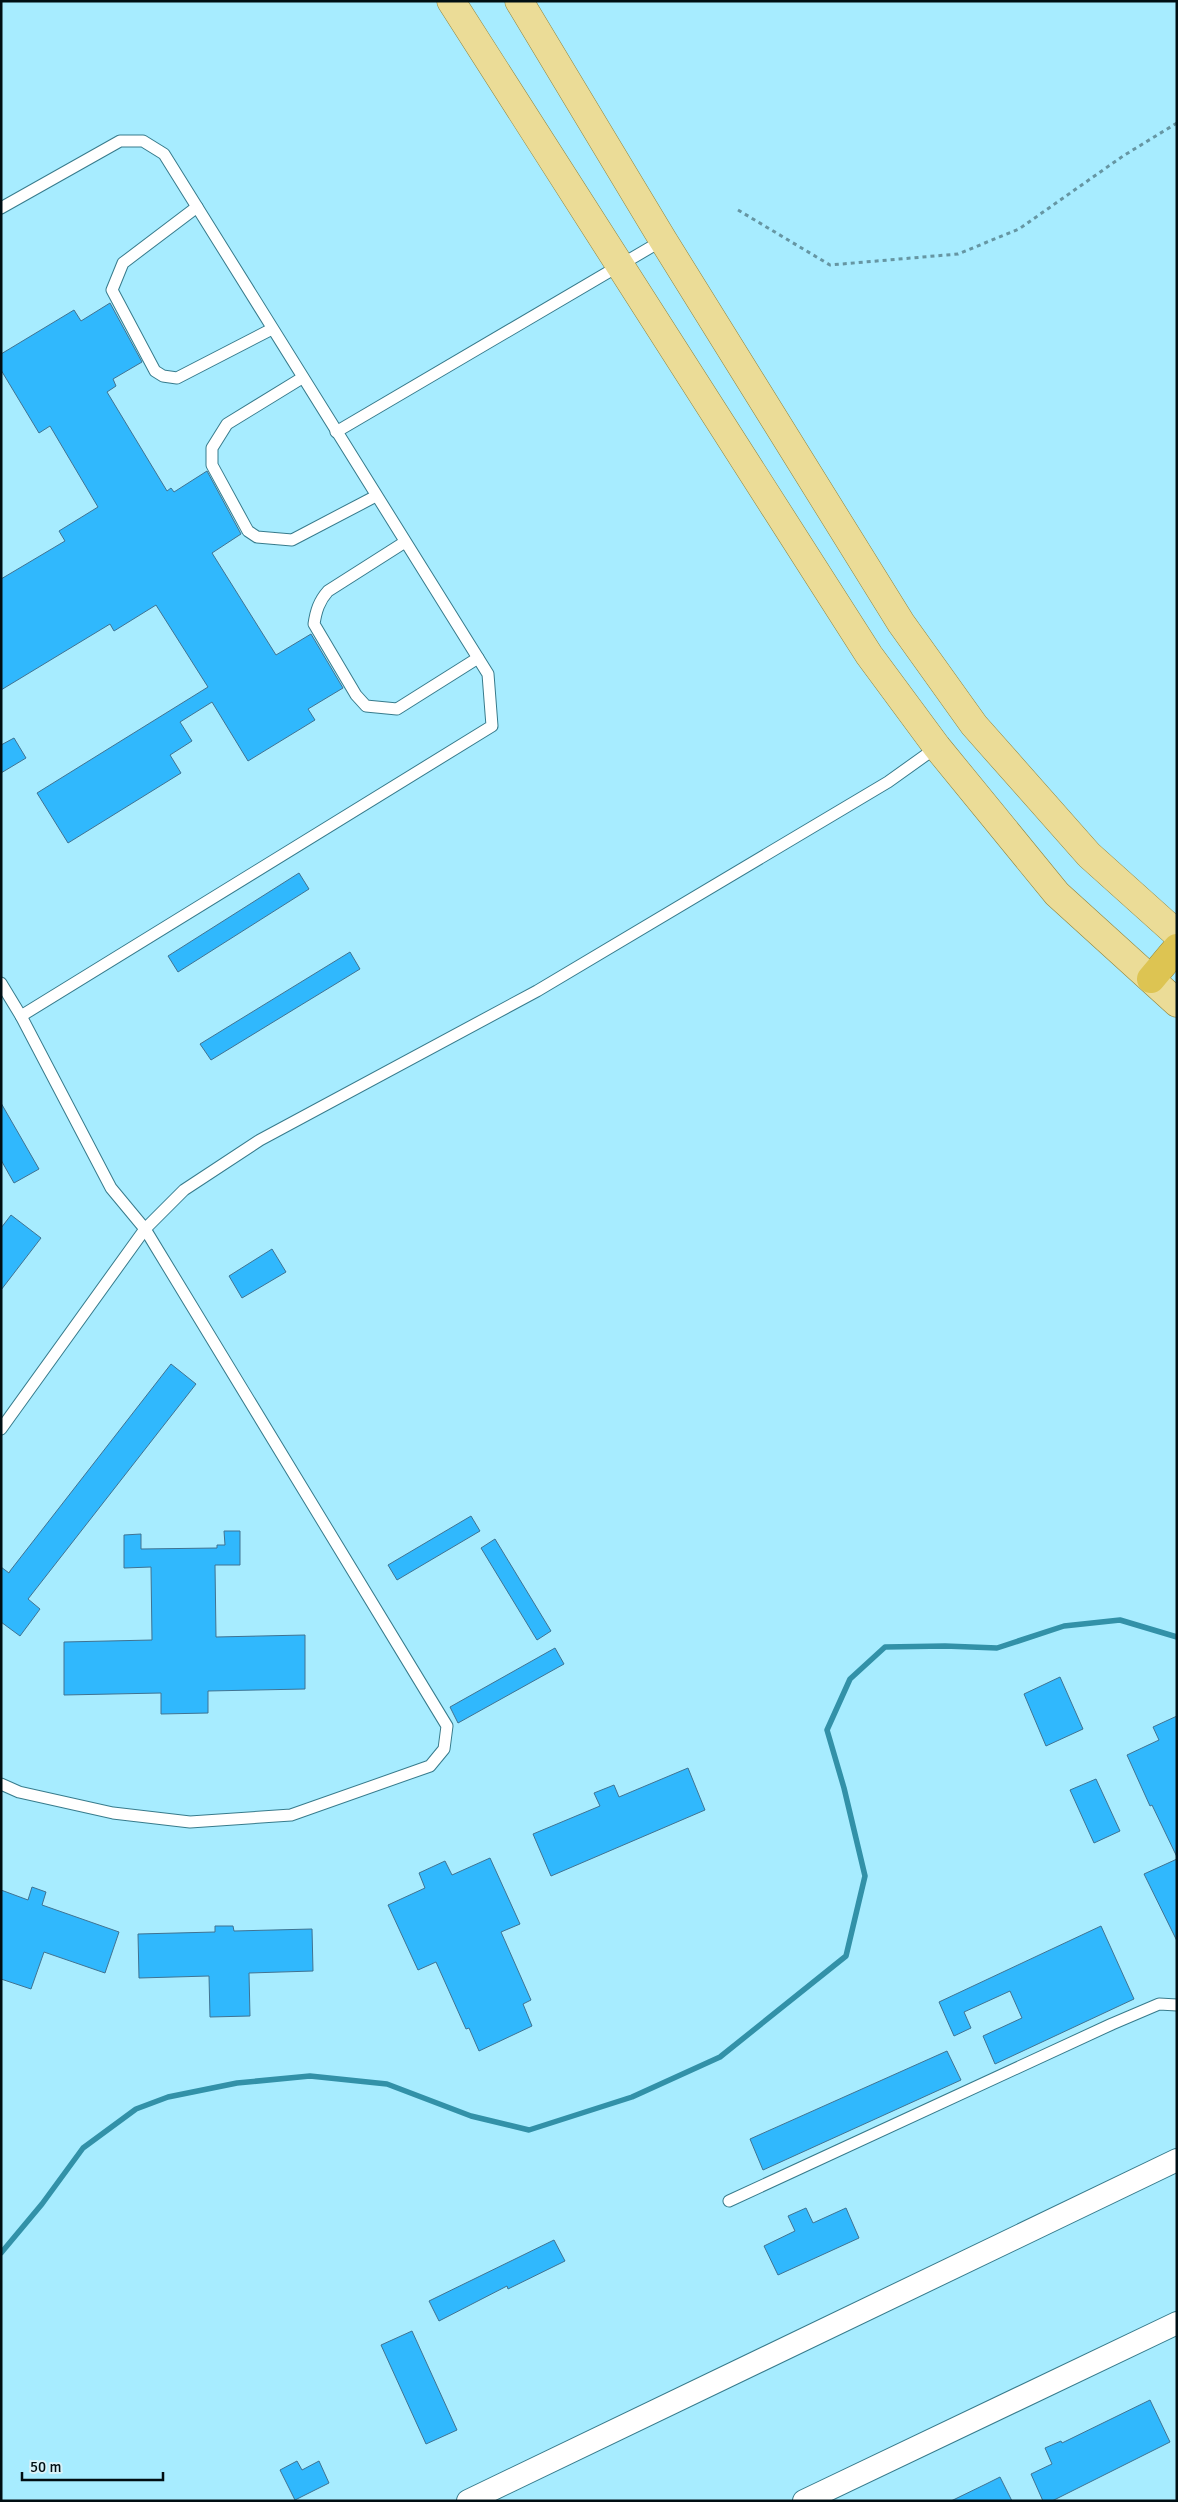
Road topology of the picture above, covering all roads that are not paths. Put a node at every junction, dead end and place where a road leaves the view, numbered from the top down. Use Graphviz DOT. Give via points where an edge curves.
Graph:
graph roads {
  1 [pos="451,1"];
  2 [pos="519,1"];
  3 [pos="197,207"];
  4 [pos="1,208"];
  5 [pos="663,240"];
  6 [pos="622,266"];
  7 [pos="272,329"];
  8 [pos="302,378"];
  9 [pos="336,432"];
  10 [pos="376,496"];
  11 [pos="405,542"];
  12 [pos="478,658"];
  13 [pos="937,748"];
  14 [pos="1177,934"];
  15 [pos="1177,948"];
  16 [pos="1151,979"];
  17 [pos="1,983"];
  18 [pos="1177,1003"];
  19 [pos="22,1016"];
  20 [pos="145,1229"];
  21 [pos="1,1429"];
  22 [pos="1,1784"];
  23 [pos="1177,2005"];
  24 [pos="1177,2160"];
  25 [pos="729,2201"];
  26 [pos="1177,2323"];
  27 [pos="468,2501"];
  28 [pos="804,2501"];
  1 -- 6 [label="main road"];
  2 -- 5 [label="main road"];
  3 -- 4 [label="lane" via="164,154 143,141 120,141"];
  3 -- 7 [label="lane"];
  3 -- 7 [label="lane" via="123,263 112,290 155,371 177,378"];
  5 -- 6 [label="lane"];
  5 -- 14 [label="main road" via="901,623 974,725 1089,855"];
  6 -- 9 [label="lane"];
  6 -- 13 [label="main road" via="869,655"];
  7 -- 8 [label="lane"];
  8 -- 9 [label="lane"];
  8 -- 10 [label="lane" via="227,424 212,448 212,465 248,531 257,537 292,540"];
  9 -- 10 [label="lane"];
  10 -- 11 [label="lane"];
  11 -- 12 [label="lane"];
  11 -- 12 [label="lane" via="328,590 316,612 314,624 356,695 366,706 397,709"];
  12 -- 19 [label="lane" via="488,674 492,726"];
  13 -- 16 [label="main road" via="1057,894"];
  13 -- 20 [label="lane" via="888,782 537,992 260,1140 184,1190"];
  15 -- 16 [label="highway"];
  16 -- 18 [label="main road"];
  17 -- 19 [label="lane"];
  19 -- 20 [label="lane" via="111,1188"];
  20 -- 21 [label="lane"];
  20 -- 22 [label="lane" via="447,1726 444,1749 430,1766 291,1815 190,1822 113,1813 19,1792"];
  23 -- 25 [label="lane" via="1159,2004 1112,2024"];
  24 -- 27 [label="street"];
  26 -- 28 [label="street"];
}
